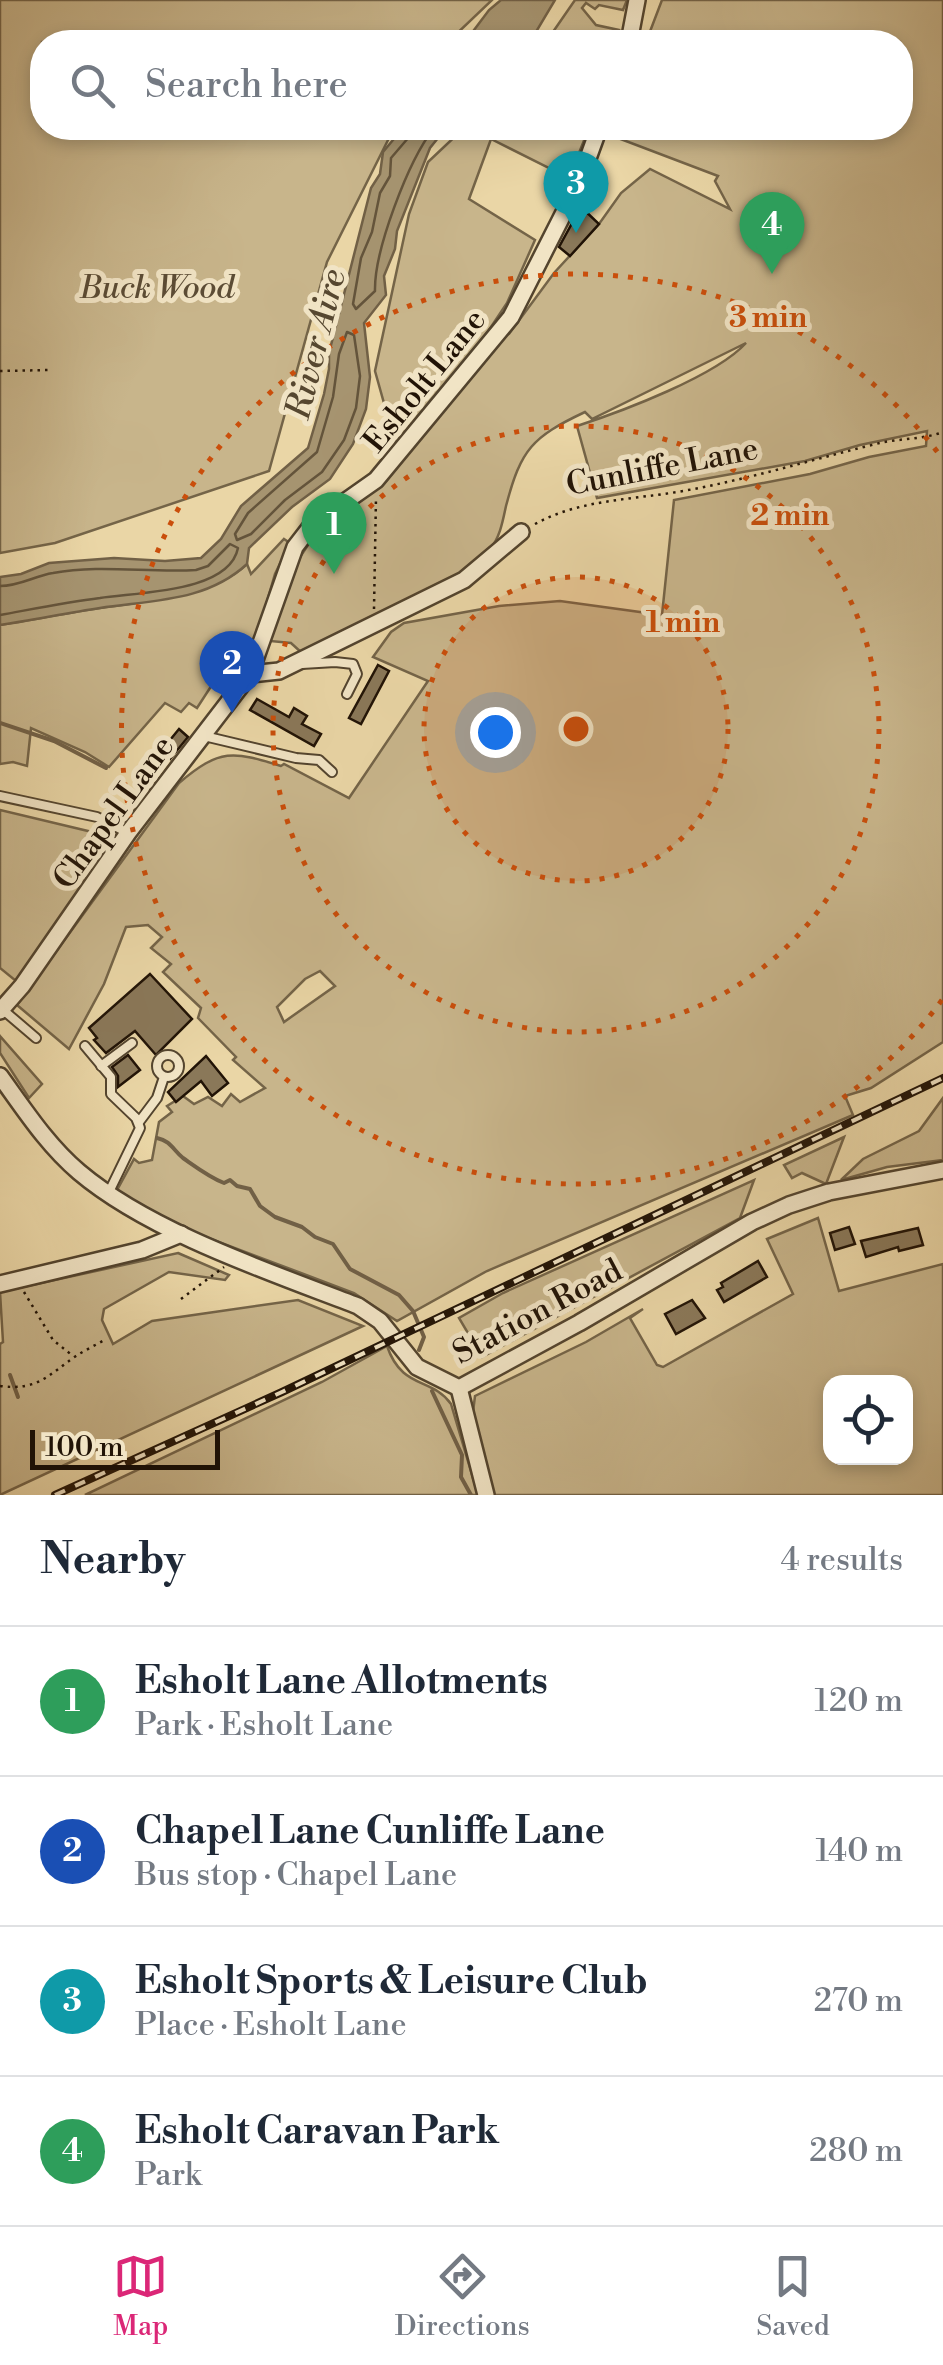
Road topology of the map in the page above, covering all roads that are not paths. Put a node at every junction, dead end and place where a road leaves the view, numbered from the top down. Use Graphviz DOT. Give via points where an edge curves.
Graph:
graph roads {
  1 [pos="637,0"];
  2 [pos="631,30"];
  3 [pos="596,140"];
  4 [pos="521,532"];
  5 [pos="262,640"];
  6 [pos="289,666"];
  7 [pos="250,674"];
  8 [pos="347,694"];
  9 [pos="203,736"];
  10 [pos="332,772"];
  11 [pos="0,796"];
  12 [pos="128,833"];
  13 [pos="1,1010"];
  14 [pos="36,1038"];
  15 [pos="132,1043"];
  16 [pos="85,1046"];
  17 [pos="101,1066"];
  18 [pos="0,1076"];
  19 [pos="164,1076"];
  20 [pos="139,1122"];
  21 [pos="943,1170"];
  22 [pos="108,1194"];
  23 [pos="181,1234"];
  24 [pos="5,1283"];
  25 [pos="458,1388"];
  26 [pos="486,1495"];
  1 -- 2 [label="street"];
  3 -- 5 [label="street, Esholt Lane" via="511,317 376,480 312,525 295,546"];
  4 -- 6 [label="street" via="464,580"];
  5 -- 7 [label="street, Chapel Lane"];
  6 -- 7 [label="street"];
  6 -- 8 [label="lane" via="353,664 357,674"];
  7 -- 9 [label="street, Chapel Lane"];
  9 -- 10 [label="lane" via="318,760"];
  9 -- 12 [label="street, Chapel Lane"];
  11 -- 12 [label="lane" via="97,818"];
  12 -- 13 [label="street, Chapel Lane"];
  13 -- 14 [label="lane"];
  15 -- 17 [label="lane"];
  16 -- 17 [label="lane"];
  17 -- 20 [label="lane" via="112,1094"];
  18 -- 22 [label="street, Station Road" via="57,1151"];
  19 -- 20 [label="lane"];
  20 -- 22 [label="lane"];
  21 -- 25 [label="street, Station Road" via="789,1205"];
  22 -- 23 [label="street, Station Road"];
  23 -- 24 [label="street"];
  23 -- 25 [label="street, Station Road" via="358,1306 380,1321 417,1366"];
  25 -- 26 [label="street"];
}
